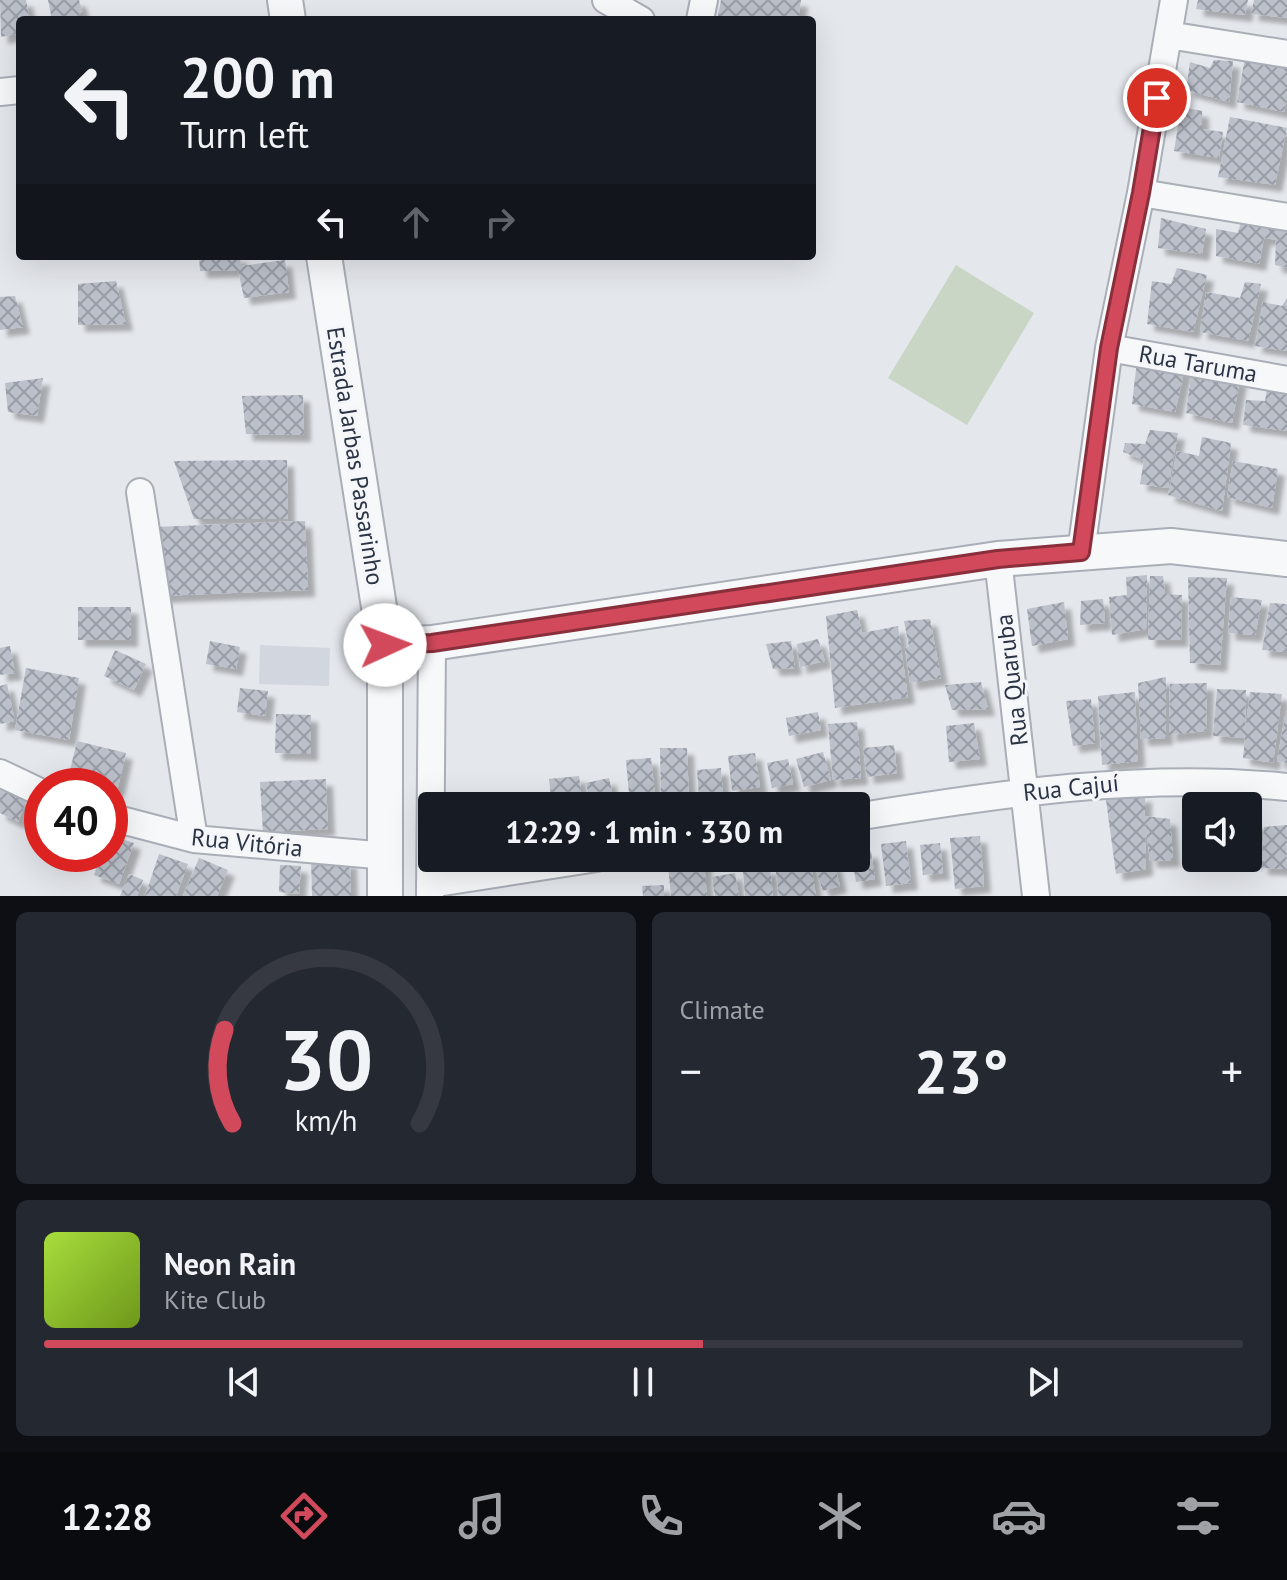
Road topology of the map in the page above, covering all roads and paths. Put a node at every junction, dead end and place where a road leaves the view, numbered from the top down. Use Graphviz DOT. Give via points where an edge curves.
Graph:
graph roads {
  1 [pos="606,0"];
  2 [pos="1174,0"];
  3 [pos="634,16"];
  4 [pos="1168,35"];
  5 [pos="1287,54"];
  6 [pos="1141,193"];
  7 [pos="1287,217"];
  8 [pos="325,260"];
  9 [pos="1109,348"];
  10 [pos="1287,380"];
  11 [pos="140,492"];
  12 [pos="1081,552"];
  13 [pos="998,559"];
  14 [pos="1287,559"];
  15 [pos="432,643"];
  16 [pos="385,645"];
  17 [pos="0,773"];
  18 [pos="24,784"];
  19 [pos="1287,787"];
  20 [pos="1025,793"];
  21 [pos="870,815"];
  22 [pos="128,822"];
  23 [pos="194,839"];
  24 [pos="387,856"];
  25 [pos="524,872"];
  26 [pos="430,890"];
  27 [pos="385,896"];
  28 [pos="1036,896"];
  1 -- 3 [label="street"];
  2 -- 4 [label="street"];
  4 -- 5 [label="street"];
  4 -- 6 [label="street"];
  6 -- 7 [label="street"];
  6 -- 9 [label="street"];
  8 -- 16 [label="street, Estrada Jarbas Passarinho"];
  9 -- 10 [label="street, Rua Taruma"];
  9 -- 12 [label="street"];
  11 -- 23 [label="street"];
  12 -- 13 [label="street"];
  12 -- 14 [label="street" via="1171,546"];
  13 -- 15 [label="street"];
  13 -- 20 [label="street, Rua Quaruba"];
  15 -- 16 [label="street"];
  15 -- 26 [label="street"];
  16 -- 24 [label="street, Estrada Jarbas Passarinho"];
  17 -- 18 [label="street"];
  19 -- 20 [label="street, Rua Cajuí" via="1150,781"];
  20 -- 21 [label="street, Rua Cajuí"];
  20 -- 28 [label="street, Rua Quaruba"];
  22 -- 23 [label="street, Rua Vitória"];
  23 -- 24 [label="street, Rua Vitória"];
  24 -- 27 [label="street, Estrada Jarbas Passarinho"];
  25 -- 26 [label="street"];
}
